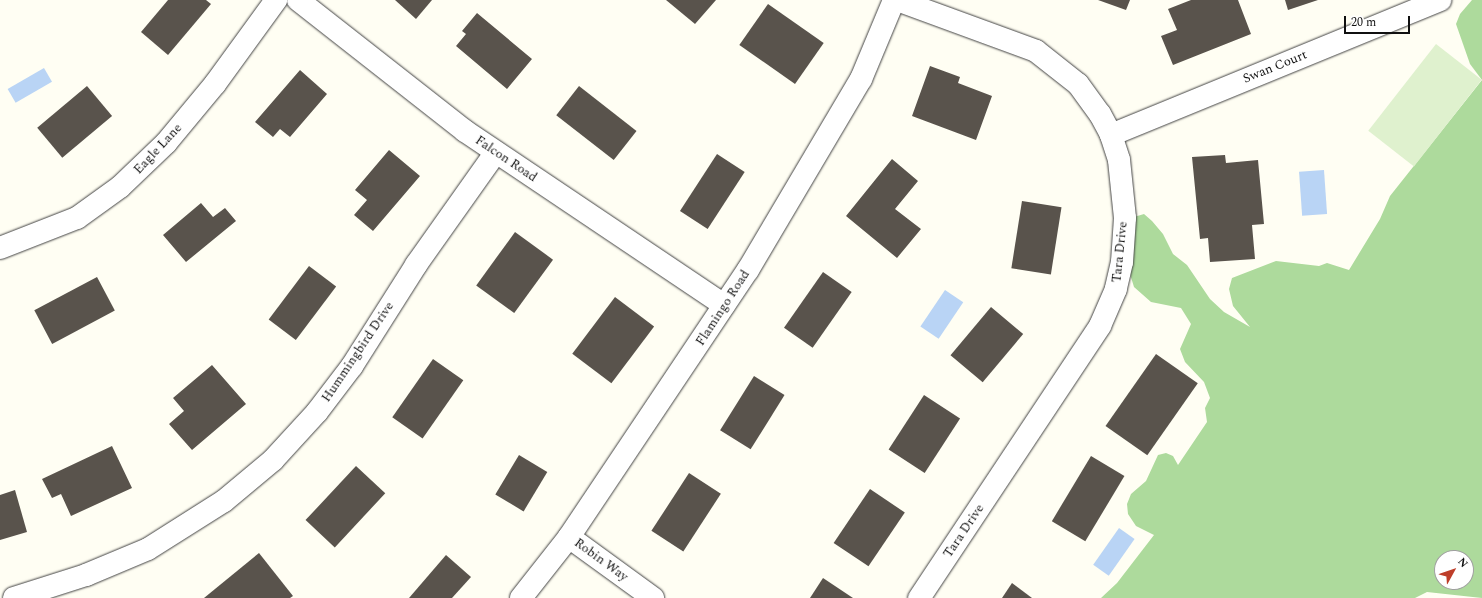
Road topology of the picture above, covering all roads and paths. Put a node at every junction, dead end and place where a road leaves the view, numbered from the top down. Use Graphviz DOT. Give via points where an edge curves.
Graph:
graph roads {
  1 [pos="276,0"];
  2 [pos="298,0"];
  3 [pos="896,0"];
  4 [pos="1440,0"];
  5 [pos="1111,135"];
  6 [pos="496,152"];
  7 [pos="0,248"];
  8 [pos="724,305"];
  9 [pos="569,537"];
  10 [pos="14,598"];
  11 [pos="521,598"];
  12 [pos="654,598"];
  13 [pos="919,598"];
  1 -- 7 [label="street, Eagle Lane" via="215,84 166,142 120,188 77,218"];
  2 -- 6 [label="street, Falcon Road"];
  3 -- 5 [label="street, Tara Drive" via="1036,51 1078,84 1100,114"];
  3 -- 8 [label="street, Flamingo Road" via="862,80 748,270"];
  4 -- 5 [label="street, Swan Court"];
  5 -- 13 [label="street, Tara Drive" via="1119,160 1125,218 1122,262 1116,288 1100,326"];
  6 -- 8 [label="street, Falcon Road"];
  6 -- 10 [label="street, Hummingbird Drive" via="416,266 352,366 317,412 273,460 224,501 148,549 86,575"];
  8 -- 9 [label="street, Flamingo Road"];
  9 -- 11 [label="street, Flamingo Road"];
  9 -- 12 [label="street, Robin Way"];
}
